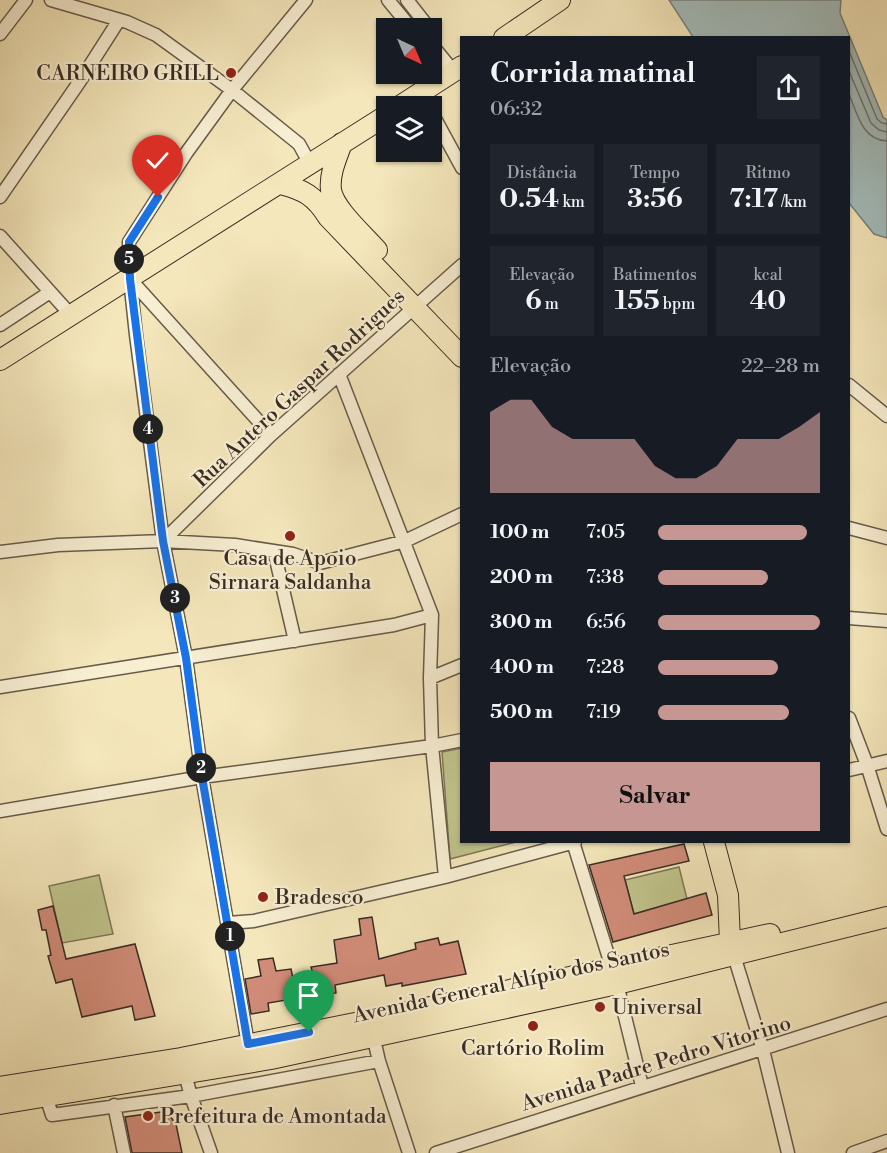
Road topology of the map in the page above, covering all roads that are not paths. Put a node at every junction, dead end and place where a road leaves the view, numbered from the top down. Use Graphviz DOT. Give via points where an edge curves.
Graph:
graph roads {
  1 [pos="26,0"];
  2 [pos="51,0"];
  3 [pos="306,0"];
  4 [pos="388,0"];
  5 [pos="407,0"];
  6 [pos="560,0"];
  7 [pos="403,18"];
  8 [pos="421,18"];
  9 [pos="118,20"];
  10 [pos="0,34"];
  11 [pos="507,36"];
  12 [pos="442,54"];
  13 [pos="458,69"];
  14 [pos="232,90"];
  15 [pos="429,96"];
  16 [pos="376,122"];
  17 [pos="442,131"];
  18 [pos="342,143"];
  19 [pos="310,164"];
  20 [pos="460,164"];
  21 [pos="280,184"];
  22 [pos="0,196"];
  23 [pos="325,196"];
  24 [pos="0,236"];
  25 [pos="460,267"];
  26 [pos="130,279"];
  27 [pos="50,292"];
  28 [pos="419,304"];
  29 [pos="70,314"];
  30 [pos="0,326"];
  31 [pos="460,341"];
  32 [pos="460,355"];
  33 [pos="0,360"];
  34 [pos="339,374"];
  35 [pos="850,385"];
  36 [pos="887,416"];
  37 [pos="271,435"];
  38 [pos="460,515"];
  39 [pos="850,528"];
  40 [pos="887,538"];
  41 [pos="163,541"];
  42 [pos="405,541"];
  43 [pos="274,551"];
  44 [pos="0,552"];
  45 [pos="432,615"];
  46 [pos="850,618"];
  47 [pos="887,621"];
  48 [pos="295,640"];
  49 [pos="186,658"];
  50 [pos="460,666"];
  51 [pos="430,678"];
  52 [pos="0,687"];
  53 [pos="850,721"];
  54 [pos="460,740"];
  55 [pos="432,746"];
  56 [pos="887,761"];
  57 [pos="867,765"];
  58 [pos="850,770"];
  59 [pos="202,777"];
  60 [pos="0,811"];
  61 [pos="887,828"];
  62 [pos="570,843"];
  63 [pos="574,843"];
  64 [pos="703,843"];
  65 [pos="714,843"];
  66 [pos="445,877"];
  67 [pos="887,908"];
  68 [pos="730,916"];
  69 [pos="887,917"];
  70 [pos="228,923"];
  71 [pos="732,949"];
  72 [pos="615,976"];
  73 [pos="887,1009"];
  74 [pos="372,1028"];
  75 [pos="248,1044"];
  76 [pos="763,1050"];
  77 [pos="379,1060"];
  78 [pos="183,1065"];
  79 [pos="642,1086"];
  80 [pos="0,1087"];
  81 [pos="46,1096"];
  82 [pos="191,1096"];
  83 [pos="0,1104"];
  84 [pos="114,1105"];
  85 [pos="887,1141"];
  86 [pos="123,1153"];
  87 [pos="212,1153"];
  88 [pos="409,1153"];
  89 [pos="436,1153"];
  90 [pos="788,1153"];
  91 [pos="853,1153"];
  1 -- 10 [label="street"];
  2 -- 9 [label="street"];
  3 -- 14 [label="street"];
  4 -- 7 [label="street"];
  5 -- 8 [label="street"];
  6 -- 11 [label="main road"];
  9 -- 14 [label="street" via="156,35"];
  9 -- 22 [label="street"];
  12 -- 13 [label="street"];
  13 -- 15 [label="main road"];
  14 -- 19 [label="street" via="299,144"];
  14 -- 26 [label="street" via="129,242"];
  16 -- 18 [label="main road"];
  17 -- 20 [label="street"];
  18 -- 19 [label="main road"];
  18 -- 23 [label="main road"];
  19 -- 21 [label="main road"];
  19 -- 23 [label="main road" via="309,180"];
  21 -- 23 [label="main road"];
  21 -- 26 [label="main road"];
  23 -- 28 [label="main road" via="328,217"];
  24 -- 27 [label="street"];
  25 -- 28 [label="street, Rua Antero Gaspar Rodrigues"];
  26 -- 29 [label="main road"];
  26 -- 37 [label="street"];
  26 -- 41 [label="street"];
  27 -- 29 [label="street"];
  27 -- 30 [label="street"];
  28 -- 31 [label="main road"];
  28 -- 32 [label="main road"];
  28 -- 34 [label="street, Rua Antero Gaspar Rodrigues"];
  29 -- 33 [label="main road"];
  34 -- 37 [label="street, Rua Antero Gaspar Rodrigues"];
  34 -- 42 [label="street"];
  35 -- 36 [label="street"];
  37 -- 41 [label="street, Rua Antero Gaspar Rodrigues"];
  38 -- 42 [label="street"];
  39 -- 40 [label="street"];
  41 -- 43 [label="street"];
  41 -- 44 [label="street" via="58,545"];
  41 -- 49 [label="street"];
  42 -- 43 [label="street" via="320,562"];
  42 -- 45 [label="street"];
  43 -- 48 [label="street"];
  45 -- 48 [label="street" via="394,625"];
  45 -- 51 [label="street"];
  46 -- 47 [label="street"];
  48 -- 49 [label="street"];
  49 -- 52 [label="street"];
  49 -- 59 [label="street"];
  50 -- 51 [label="street"];
  51 -- 55 [label="street"];
  53 -- 57 [label="street"];
  54 -- 55 [label="street"];
  55 -- 59 [label="street"];
  55 -- 66 [label="street"];
  56 -- 57 [label="street"];
  57 -- 58 [label="street"];
  57 -- 61 [label="street"];
  59 -- 60 [label="street"];
  59 -- 70 [label="street"];
  62 -- 66 [label="street"];
  63 -- 72 [label="street"];
  64 -- 68 [label="main road" via="718,898"];
  65 -- 68 [label="main road"];
  66 -- 70 [label="street" via="254,921"];
  67 -- 71 [label="main road, Avenida General Alípio dos Santos"];
  68 -- 71 [label="main road"];
  69 -- 71 [label="main road, Avenida General Alípio dos Santos"];
  70 -- 75 [label="street"];
  71 -- 72 [label="main road, Avenida General Alípio dos Santos"];
  71 -- 76 [label="street"];
  72 -- 74 [label="main road, Avenida General Alípio dos Santos"];
  72 -- 79 [label="street"];
  73 -- 76 [label="street, Avenida Padre Pedro Vitorino"];
  74 -- 75 [label="main road, Avenida General Alípio dos Santos"];
  74 -- 77 [label="street"];
  74 -- 78 [label="main road, Avenida General Alípio dos Santos" via="271,1059"];
  75 -- 78 [label="main road, Avenida General Alípio dos Santos"];
  76 -- 79 [label="street, Avenida Padre Pedro Vitorino"];
  76 -- 90 [label="street"];
  77 -- 82 [label="street"];
  77 -- 88 [label="street"];
  78 -- 80 [label="main road, Avenida General Alípio dos Santos"];
  78 -- 81 [label="main road, Avenida General Alípio dos Santos"];
  78 -- 82 [label="street"];
  79 -- 89 [label="street, Avenida Padre Pedro Vitorino"];
  81 -- 83 [label="main road, Avenida General Alípio dos Santos"];
  81 -- 84 [label="street" via="52,1115"];
  82 -- 84 [label="street"];
  82 -- 87 [label="street"];
  84 -- 86 [label="street"];
  85 -- 91 [label="street"];
}
